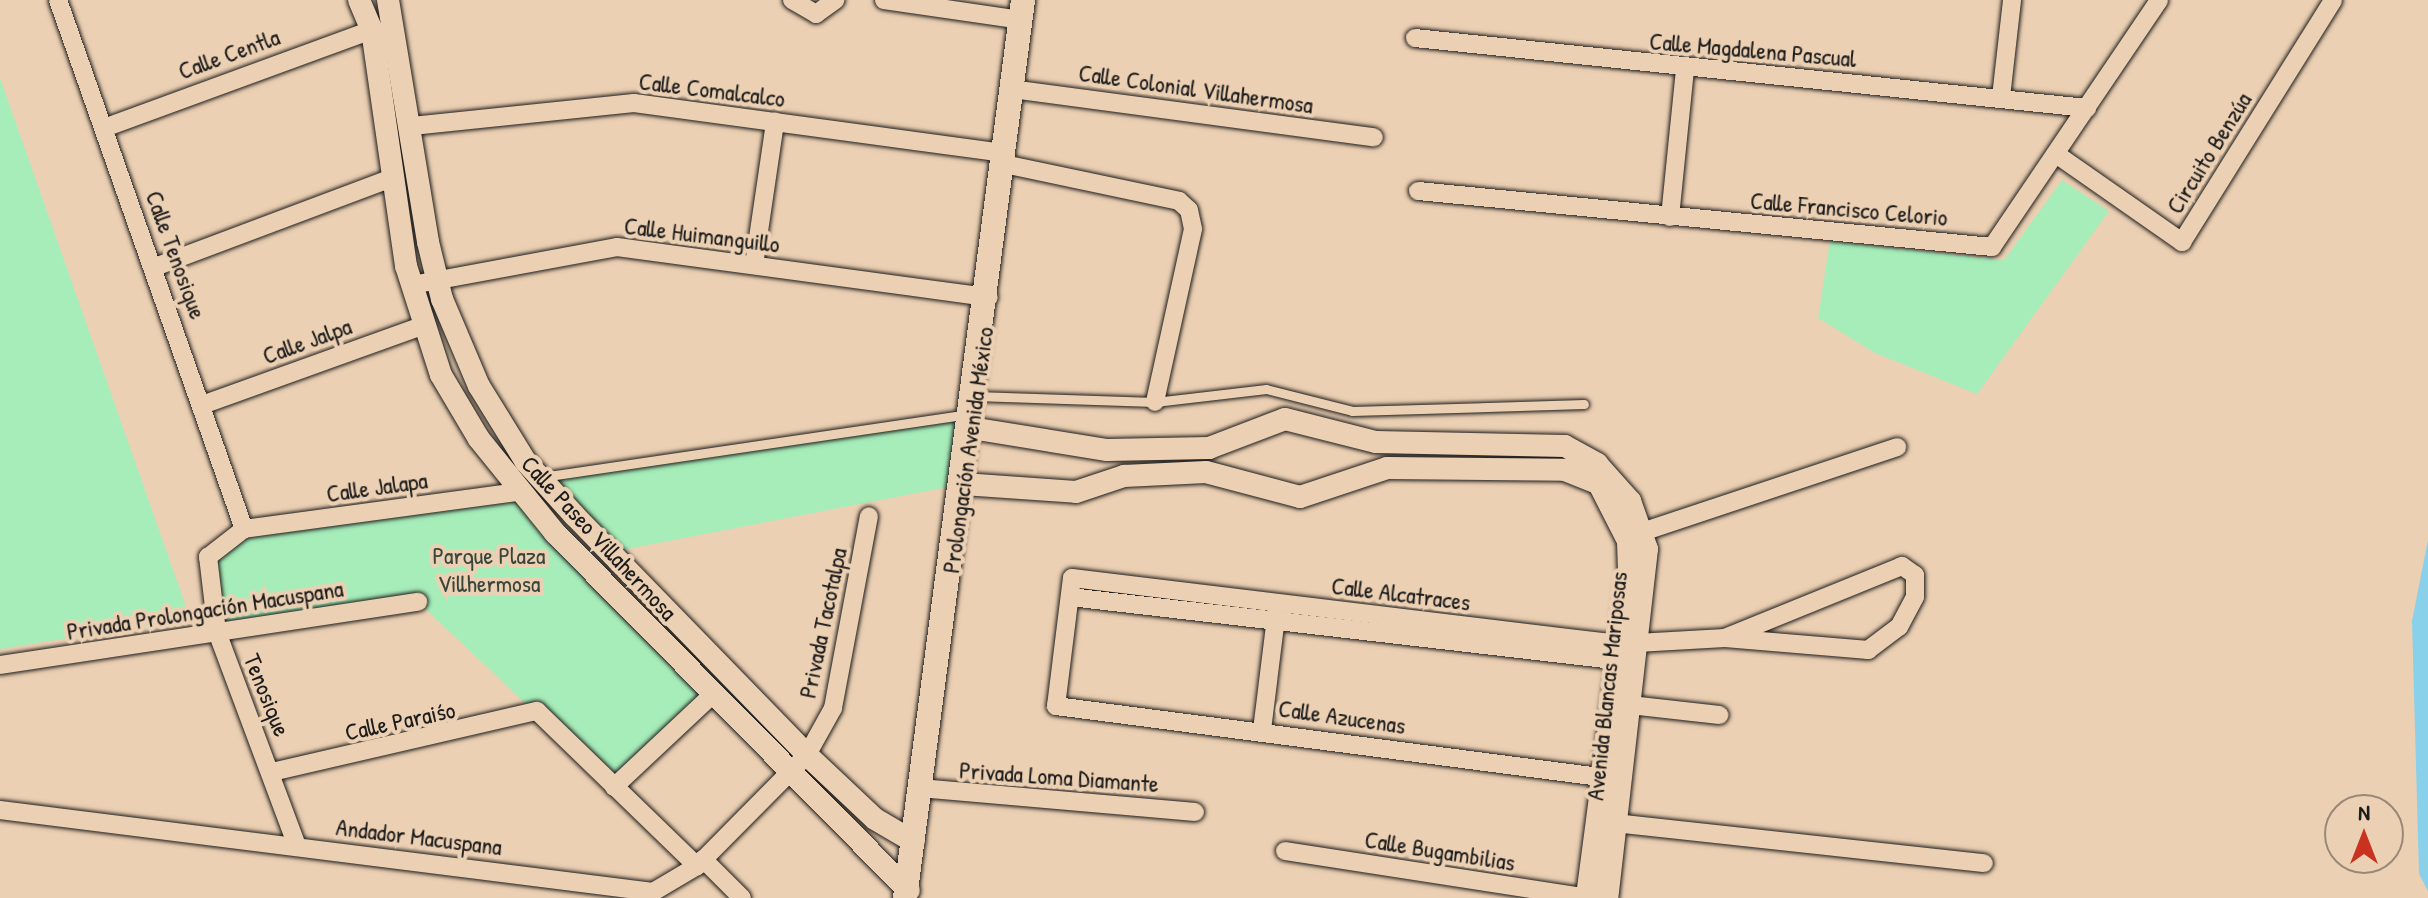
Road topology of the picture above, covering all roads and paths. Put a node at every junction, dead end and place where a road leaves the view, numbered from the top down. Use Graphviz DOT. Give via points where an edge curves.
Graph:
graph roads {
  1 [pos="58,0"];
  2 [pos="359,0"];
  3 [pos="388,0"];
  4 [pos="792,0"];
  5 [pos="835,0"];
  6 [pos="884,0"];
  7 [pos="2012,0"];
  8 [pos="2333,0"];
  9 [pos="2154,4"];
  10 [pos="1022,10"];
  11 [pos="372,30"];
  12 [pos="1415,38"];
  13 [pos="1685,69"];
  14 [pos="1012,89"];
  15 [pos="2001,97"];
  16 [pos="2087,108"];
  17 [pos="775,122"];
  18 [pos="412,126"];
  19 [pos="104,128"];
  20 [pos="1374,137"];
  21 [pos="2056,154"];
  22 [pos="1004,158"];
  23 [pos="392,178"];
  24 [pos="1418,191"];
  25 [pos="1670,217"];
  26 [pos="754,265"];
  27 [pos="155,267"];
  28 [pos="437,278"];
  29 [pos="412,285"];
  30 [pos="989,297"];
  31 [pos="425,325"];
  32 [pos="1155,402"];
  33 [pos="205,404"];
  34 [pos="1584,404"];
  35 [pos="973,412"];
  36 [pos="1897,447"];
  37 [pos="539,478"];
  38 [pos="963,484"];
  39 [pos="516,492"];
  40 [pos="574,515"];
  41 [pos="869,516"];
  42 [pos="244,529"];
  43 [pos="1642,532"];
  44 [pos="555,533"];
  45 [pos="418,602"];
  46 [pos="1276,612"];
  47 [pos="217,632"];
  48 [pos="1725,638"];
  49 [pos="1627,653"];
  50 [pos="0,665"];
  51 [pos="711,696"];
  52 [pos="1630,705"];
  53 [pos="1056,706"];
  54 [pos="1719,715"];
  55 [pos="1262,730"];
  56 [pos="807,755"];
  57 [pos="272,772"];
  58 [pos="790,778"];
  59 [pos="1597,778"];
  60 [pos="1621,779"];
  61 [pos="614,787"];
  62 [pos="920,788"];
  63 [pos="0,810"];
  64 [pos="1195,812"];
  65 [pos="1594,821"];
  66 [pos="1618,823"];
  67 [pos="914,842"];
  68 [pos="297,846"];
  69 [pos="1285,851"];
  70 [pos="700,863"];
  71 [pos="1984,863"];
  72 [pos="911,896"];
  73 [pos="742,898"];
  74 [pos="1587,898"];
  75 [pos="1607,898"];
  1 -- 19 [label="street, Calle Tenosique"];
  2 -- 11 [label="street, Calle Paseo Villahermosa"];
  3 -- 18 [label="street, Calle Paseo Villahermosa"];
  4 -- 5 [label="street" via="816,14"];
  6 -- 10 [label="street"];
  7 -- 15 [label="street"];
  8 -- 21 [label="street, Circuito Benzúa" via="2182,242"];
  9 -- 16 [label="street, Calle Francisco Celorio"];
  10 -- 14 [label="main road, Prolongación Avenida México"];
  11 -- 19 [label="street, Calle Centla"];
  11 -- 23 [label="street, Calle Paseo Villahermosa"];
  12 -- 13 [label="street, Calle Magdalena Pascual"];
  13 -- 15 [label="street, Calle Magdalena Pascual"];
  13 -- 25 [label="street"];
  14 -- 20 [label="street, Calle Colonial Villahermosa"];
  14 -- 22 [label="main road, Prolongación Avenida México"];
  15 -- 16 [label="street, Calle Magdalena Pascual"];
  16 -- 21 [label="street, Calle Francisco Celorio"];
  17 -- 18 [label="street, Calle Comalcalco" via="634,103"];
  17 -- 22 [label="street, Calle Comalcalco"];
  17 -- 26 [label="street"];
  18 -- 28 [label="street, Calle Paseo Villahermosa"];
  19 -- 27 [label="street, Calle Tenosique"];
  21 -- 25 [label="street, Calle Francisco Celorio" via="1992,247"];
  22 -- 30 [label="main road, Prolongación Avenida México"];
  22 -- 32 [label="street, Calle Comalcalco" via="1179,201 1189,210 1193,229"];
  23 -- 27 [label="street"];
  23 -- 29 [label="street, Calle Paseo Villahermosa"];
  24 -- 25 [label="street, Calle Francisco Celorio"];
  26 -- 28 [label="street, Calle Huimanguillo" via="617,247"];
  26 -- 30 [label="street, Calle Huimanguillo"];
  27 -- 33 [label="street, Calle Tenosique"];
  28 -- 29 [label="street, Calle Huimanguillo"];
  28 -- 37 [label="street, Calle Paseo Villahermosa" via="479,386"];
  29 -- 31 [label="street, Calle Paseo Villahermosa"];
  30 -- 35 [label="main road, Prolongación Avenida México"];
  31 -- 33 [label="street, Calle Jalpa"];
  31 -- 39 [label="street, Calle Paseo Villahermosa" via="441,375"];
  32 -- 34 [label="lane" via="1266,389 1352,411"];
  32 -- 35 [label="lane"];
  33 -- 42 [label="street, Calle Tenosique"];
  35 -- 37 [label="lane"];
  35 -- 38 [label="main road, Prolongación Avenida México"];
  35 -- 43 [label="street, Avenida Blancas Mariposas" via="1107,450 1209,448 1285,419 1376,442 1565,446 1616,481"];
  36 -- 43 [label="street"];
  37 -- 40 [label="street, Calle Paseo Villahermosa"];
  38 -- 49 [label="street, Avenida Blancas Mariposas" via="1076,492 1124,476 1206,472 1300,497 1387,468 1565,470 1599,484 1628,541"];
  38 -- 62 [label="main road, Prolongación Avenida México"];
  39 -- 42 [label="street, Calle Jalapa"];
  39 -- 44 [label="street, Calle Paseo Villahermosa"];
  40 -- 44 [label="street"];
  40 -- 56 [label="street, Calle Paseo Villahermosa"];
  41 -- 56 [label="street, Privada Tacotalpa" via="833,708"];
  42 -- 47 [label="street, Tenosique" via="208,557"];
  43 -- 49 [label="street, Avenida Blancas Mariposas" via="1646,582"];
  44 -- 51 [label="street, Calle Paseo Villahermosa"];
  45 -- 47 [label="street, Privada Prolongación Macuspana"];
  46 -- 49 [label="street, Calle Alcatraces"];
  46 -- 53 [label="street, Calle Alcatraces" via="1071,588"];
  46 -- 55 [label="street"];
  47 -- 50 [label="street, Privada Prolongación Macuspana"];
  47 -- 57 [label="street, Tenosique"];
  48 -- 48 [label="street, Calle Alcatraces" via="1868,650 1899,627 1915,597 1915,575 1902,566"];
  48 -- 49 [label="street, Calle Alcatraces"];
  49 -- 52 [label="street, Avenida Blancas Mariposas"];
  49 -- 59 [label="street, Avenida Blancas Mariposas"];
  51 -- 58 [label="street, Calle Paseo Villahermosa"];
  51 -- 61 [label="street"];
  52 -- 54 [label="street"];
  52 -- 60 [label="street, Avenida Blancas Mariposas"];
  53 -- 55 [label="street, Calle Azucenas"];
  55 -- 59 [label="street, Calle Azucenas"];
  56 -- 58 [label="street, Privada Tacotalpa"];
  56 -- 67 [label="street, Calle Paseo Villahermosa" via="875,819"];
  57 -- 61 [label="street, Calle Paraiśo" via="537,711"];
  57 -- 68 [label="street, Tenosique"];
  58 -- 70 [label="street, Andador Macuspana"];
  58 -- 72 [label="street, Calle Paseo Villahermosa"];
  59 -- 60 [label="street, Calle Azucenas"];
  59 -- 65 [label="street, Avenida Blancas Mariposas"];
  60 -- 66 [label="street, Avenida Blancas Mariposas"];
  61 -- 70 [label="street"];
  62 -- 64 [label="street, Privada Loma Diamante"];
  62 -- 67 [label="main road, Prolongación Avenida México"];
  63 -- 68 [label="street, Andador Macuspana"];
  65 -- 66 [label="street"];
  65 -- 74 [label="street, Avenida Blancas Mariposas"];
  66 -- 71 [label="street"];
  66 -- 75 [label="street, Avenida Blancas Mariposas"];
  67 -- 72 [label="main road, Prolongación Avenida México"];
  68 -- 70 [label="street, Andador Macuspana" via="653,892"];
  69 -- 74 [label="street, Calle Bugambilias"];
  70 -- 73 [label="street"];
}
